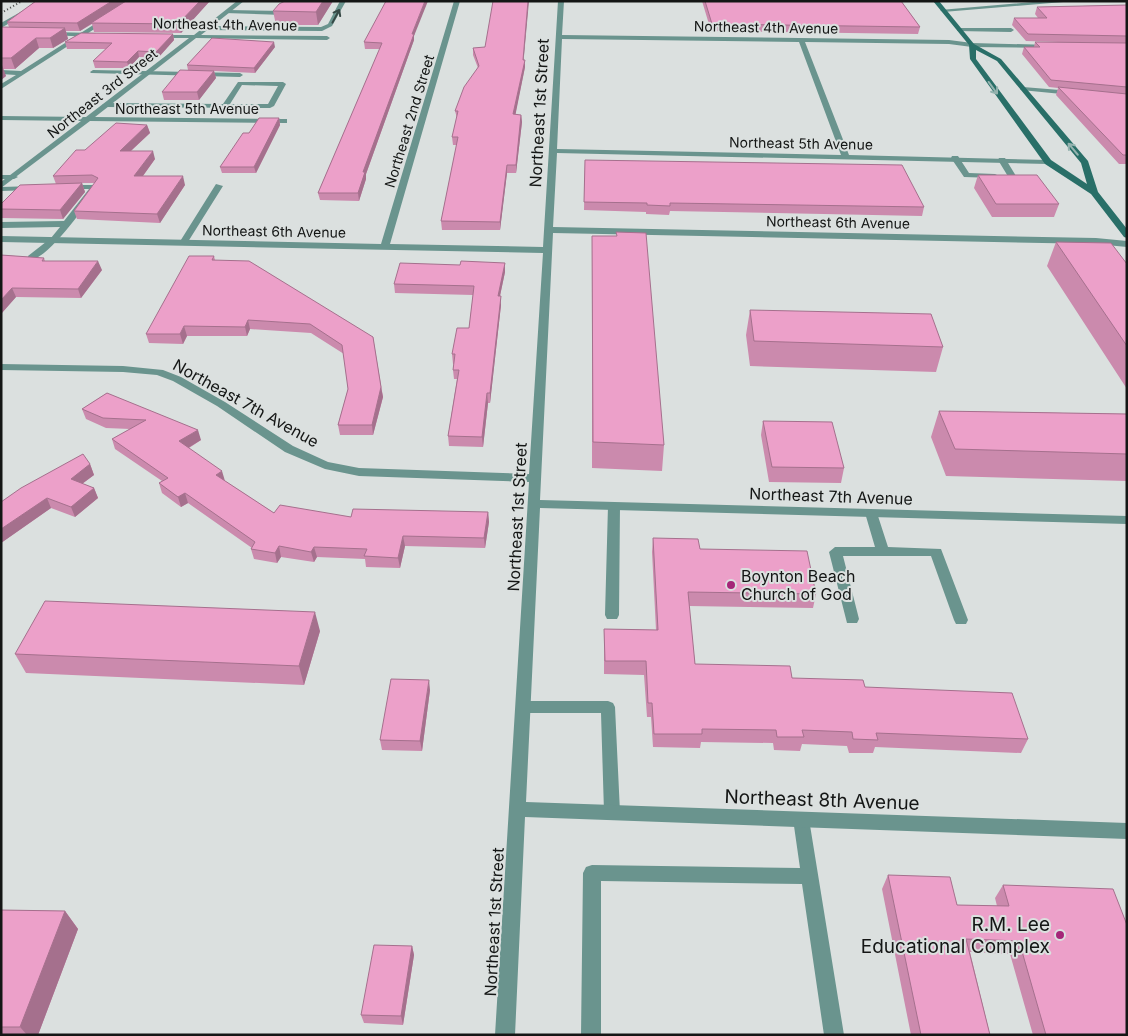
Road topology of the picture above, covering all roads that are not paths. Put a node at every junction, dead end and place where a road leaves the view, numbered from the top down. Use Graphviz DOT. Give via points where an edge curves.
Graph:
graph roads {
  1 [pos="45,1"];
  2 [pos="135,1"];
  3 [pos="241,1"];
  4 [pos="344,1"];
  5 [pos="457,1"];
  6 [pos="562,1"];
  7 [pos="936,1"];
  8 [pos="1072,1"];
  9 [pos="943,10"];
  10 [pos="227,12"];
  11 [pos="284,13"];
  12 [pos="1,26"];
  13 [pos="206,28"];
  14 [pos="959,30"];
  15 [pos="1011,30"];
  16 [pos="38,34"];
  17 [pos="83,35"];
  18 [pos="102,35"];
  19 [pos="147,35"];
  20 [pos="196,36"];
  21 [pos="559,37"];
  22 [pos="327,38"];
  23 [pos="801,40"];
  24 [pos="972,46"];
  25 [pos="1061,46"];
  26 [pos="1,72"];
  27 [pos="93,72"];
  28 [pos="23,73"];
  29 [pos="148,73"];
  30 [pos="240,74"];
  31 [pos="1,87"];
  32 [pos="1023,89"];
  33 [pos="1077,93"];
  34 [pos="106,105"];
  35 [pos="225,106"];
  36 [pos="1,118"];
  37 [pos="88,120"];
  38 [pos="284,120"];
  39 [pos="553,151"];
  40 [pos="845,156"];
  41 [pos="955,158"];
  42 [pos="1002,160"];
  43 [pos="1048,162"];
  44 [pos="1,177"];
  45 [pos="14,177"];
  46 [pos="219,186"];
  47 [pos="1,188"];
  48 [pos="39,188"];
  49 [pos="57,188"];
  50 [pos="20,189"];
  51 [pos="1094,192"];
  52 [pos="8,200"];
  53 [pos="1,224"];
  54 [pos="66,224"];
  55 [pos="548,230"];
  56 [pos="1127,235"];
  57 [pos="1,239"];
  58 [pos="54,240"];
  59 [pos="183,243"];
  60 [pos="1127,244"];
  61 [pos="385,247"];
  62 [pos="546,250"];
  63 [pos="32,258"];
  64 [pos="1,367"];
  65 [pos="534,478"];
  66 [pos="535,504"];
  67 [pos="614,506"];
  68 [pos="871,513"];
  69 [pos="1127,520"];
  70 [pos="883,551"];
  71 [pos="612,615"];
  72 [pos="852,619"];
  73 [pos="961,620"];
  74 [pos="523,707"];
  75 [pos="516,808"];
  76 [pos="612,812"];
  77 [pos="801,819"];
  78 [pos="1127,831"];
  79 [pos="810,876"];
  80 [pos="505,1035"];
  81 [pos="591,1035"];
  82 [pos="834,1035"];
  1 -- 12 [label="street"];
  2 -- 17 [label="street"];
  3 -- 10 [label="street, Northeast 3rd Street"];
  13 -- 4 [label="street, one-way" via="322,29 330,26"];
  5 -- 61 [label="street, Northeast 2nd Street"];
  6 -- 21 [label="street, Northeast 1st Street"];
  7 -- 9 [label="street"];
  8 -- 9 [label="street"];
  9 -- 14 [label="street"];
  10 -- 11 [label="street"];
  10 -- 13 [label="street, Northeast 3rd Street"];
  13 -- 20 [label="street, Northeast 3rd Street"];
  14 -- 15 [label="street"];
  14 -- 24 [label="street"];
  16 -- 17 [label="street"];
  17 -- 18 [label="street"];
  17 -- 28 [label="street"];
  19 -- 20 [label="street, Northeast 4th Avenue"];
  20 -- 22 [label="street, Northeast 4th Avenue"];
  20 -- 29 [label="street, Northeast 3rd Street"];
  21 -- 23 [label="street, Northeast 4th Avenue"];
  21 -- 39 [label="street, Northeast 1st Street"];
  23 -- 24 [label="street, Northeast 4th Avenue" via="949,42"];
  23 -- 40 [label="street"];
  24 -- 25 [label="street, Northeast 4th Avenue"];
  24 -- 32 [label="street" via="999,60"];
  24 -- 43 [label="street, one-way" via="973,59"];
  26 -- 28 [label="street"];
  27 -- 29 [label="street"];
  28 -- 31 [label="street"];
  29 -- 30 [label="street"];
  29 -- 34 [label="street, Northeast 3rd Street"];
  32 -- 33 [label="street"];
  51 -- 32 [label="street, one-way" via="1085,163"];
  34 -- 35 [label="street"];
  34 -- 37 [label="street, Northeast 3rd Street"];
  35 -- 35 [label="street" via="270,106 283,84 240,83"];
  36 -- 37 [label="street, Northeast 5th Avenue"];
  37 -- 38 [label="street, Northeast 5th Avenue"];
  37 -- 45 [label="street, Northeast 3rd Street"];
  39 -- 40 [label="street, Northeast 5th Avenue"];
  39 -- 55 [label="street, Northeast 1st Street"];
  40 -- 41 [label="street, Northeast 5th Avenue"];
  41 -- 42 [label="street, Northeast 5th Avenue"];
  41 -- 42 [label="street" via="967,175 1012,176"];
  42 -- 43 [label="street, Northeast 5th Avenue"];
  43 -- 51 [label="street"];
  44 -- 45 [label="street"];
  45 -- 47 [label="street, Northeast 3rd Street"];
  46 -- 59 [label="street"];
  47 -- 50 [label="street"];
  48 -- 50 [label="street"];
  49 -- 54 [label="street" via="95,187"];
  50 -- 52 [label="street"];
  51 -- 56 [label="street"];
  53 -- 54 [label="street"];
  54 -- 58 [label="street"];
  55 -- 60 [label="street, Northeast 6th Avenue"];
  55 -- 62 [label="street, Northeast 1st Street"];
  57 -- 58 [label="street, Northeast 6th Avenue"];
  58 -- 59 [label="street, Northeast 6th Avenue"];
  58 -- 63 [label="street"];
  59 -- 61 [label="street, Northeast 6th Avenue"];
  61 -- 62 [label="street, Northeast 6th Avenue"];
  62 -- 65 [label="street, Northeast 1st Street"];
  64 -- 65 [label="street, Northeast 7th Avenue" via="159,372 221,404 289,449 325,465 359,472"];
  65 -- 66 [label="street, Northeast 1st Street"];
  66 -- 67 [label="street, Northeast 7th Avenue"];
  66 -- 74 [label="street, Northeast 1st Street"];
  67 -- 68 [label="street, Northeast 7th Avenue"];
  67 -- 71 [label="street"];
  68 -- 69 [label="street, Northeast 7th Avenue"];
  68 -- 70 [label="street"];
  70 -- 72 [label="street" via="835,552"];
  70 -- 73 [label="street" via="936,552"];
  74 -- 75 [label="street, Northeast 1st Street"];
  74 -- 76 [label="street" via="608,707"];
  75 -- 76 [label="street, Northeast 8th Avenue"];
  75 -- 80 [label="street, Northeast 1st Street"];
  76 -- 77 [label="street, Northeast 8th Avenue"];
  77 -- 78 [label="street, Northeast 8th Avenue"];
  77 -- 79 [label="street"];
  79 -- 81 [label="street" via="592,873"];
  79 -- 82 [label="street"];
}
